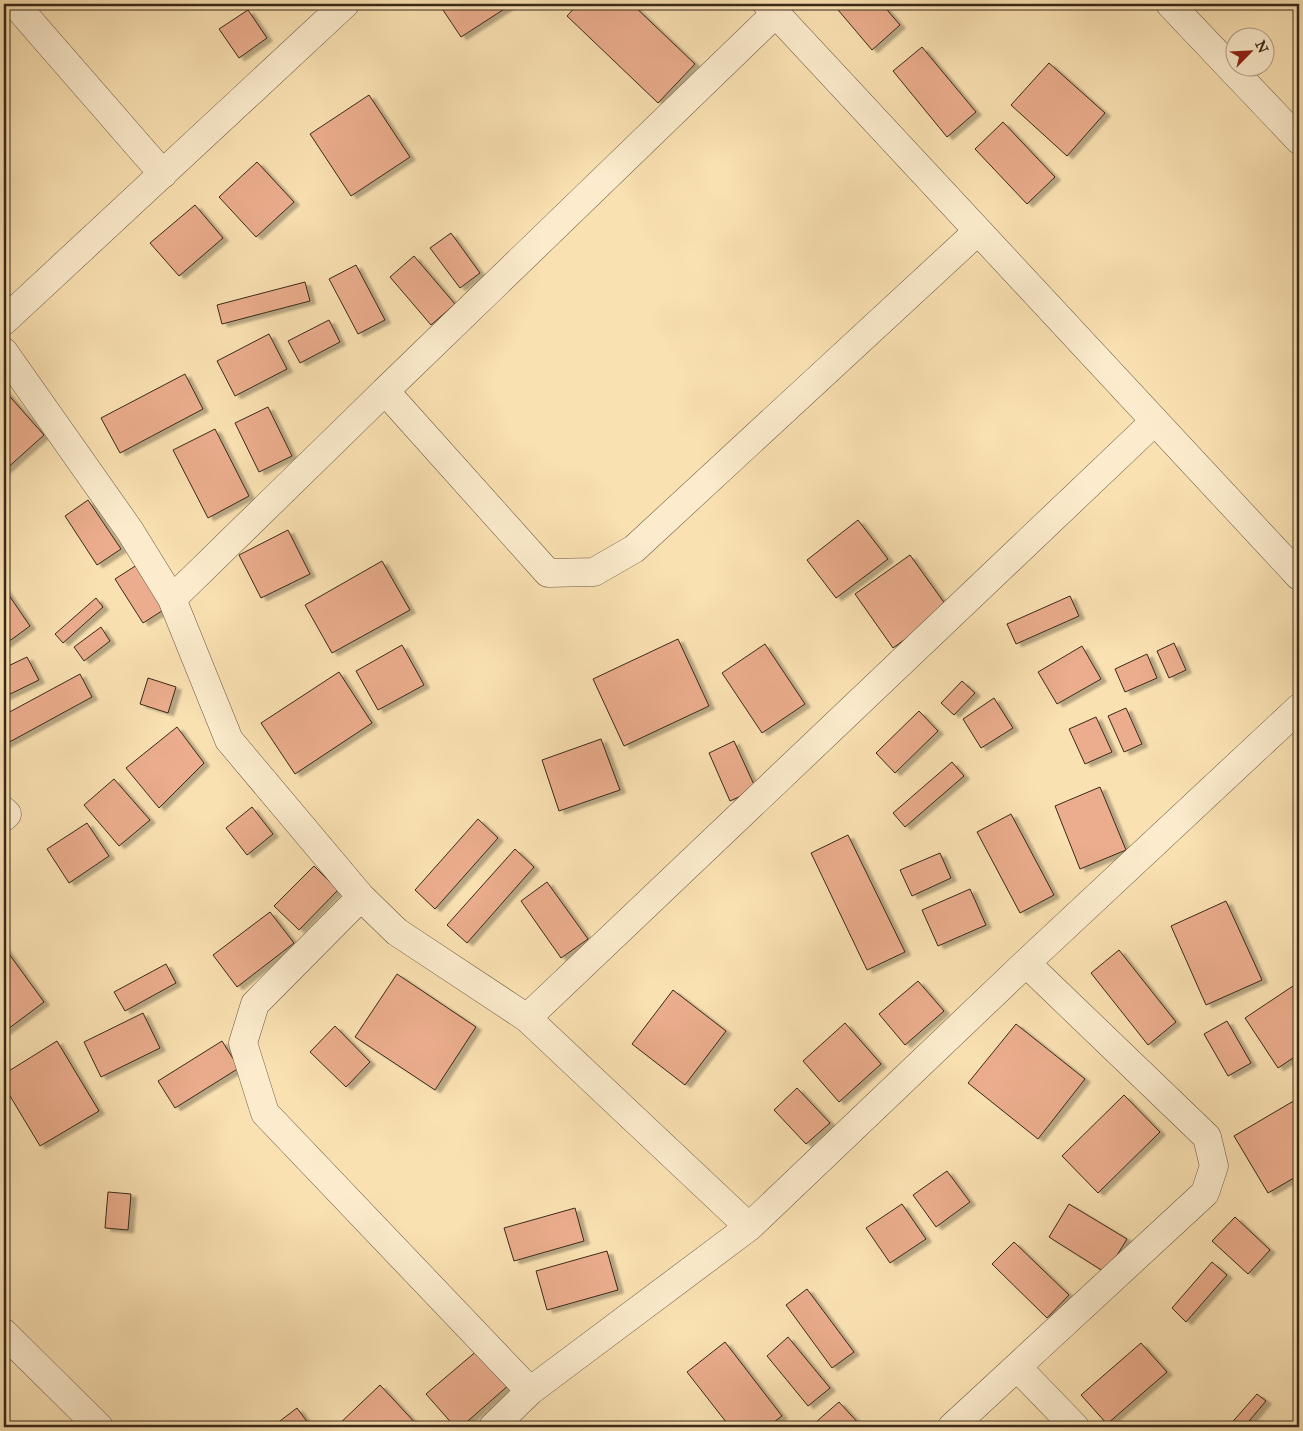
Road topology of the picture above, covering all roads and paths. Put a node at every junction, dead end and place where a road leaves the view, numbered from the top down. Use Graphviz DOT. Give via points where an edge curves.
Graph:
graph roads {
  1 [pos="15,4"];
  2 [pos="345,4"];
  3 [pos="1170,4"];
  4 [pos="772,9"];
  5 [pos="1299,140"];
  6 [pos="163,174"];
  7 [pos="978,231"];
  8 [pos="4,321"];
  9 [pos="4,352"];
  10 [pos="385,391"];
  11 [pos="1155,421"];
  12 [pos="1299,576"];
  13 [pos="172,599"];
  14 [pos="1299,708"];
  15 [pos="4,811"];
  16 [pos="4,817"];
  17 [pos="361,897"];
  18 [pos="1026,963"];
  19 [pos="527,1018"];
  20 [pos="749,1227"];
  21 [pos="4,1333"];
  22 [pos="1017,1367"];
  23 [pos="530,1391"];
  24 [pos="99,1427"];
  25 [pos="493,1427"];
  26 [pos="952,1427"];
  27 [pos="1075,1427"];
  1 -- 6 [label="street"];
  2 -- 6 [label="street"];
  3 -- 5 [label="street"];
  4 -- 7 [label="street"];
  4 -- 10 [label="street"];
  6 -- 8 [label="street"];
  7 -- 10 [label="street" via="634,549 594,572 548,573"];
  7 -- 11 [label="street"];
  9 -- 13 [label="street" via="130,531"];
  10 -- 13 [label="street"];
  11 -- 12 [label="street"];
  11 -- 19 [label="street"];
  13 -- 17 [label="street" via="229,740"];
  14 -- 18 [label="street"];
  15 -- 16 [label="street" via="7,814"];
  17 -- 19 [label="street" via="397,932"];
  17 -- 23 [label="street" via="256,1004 242,1043 264,1113"];
  18 -- 20 [label="street"];
  18 -- 22 [label="street" via="1207,1138 1214,1166 1205,1193"];
  19 -- 20 [label="street"];
  20 -- 23 [label="street"];
  21 -- 24 [label="street"];
  22 -- 26 [label="street"];
  22 -- 27 [label="street"];
  23 -- 25 [label="street"];
}
